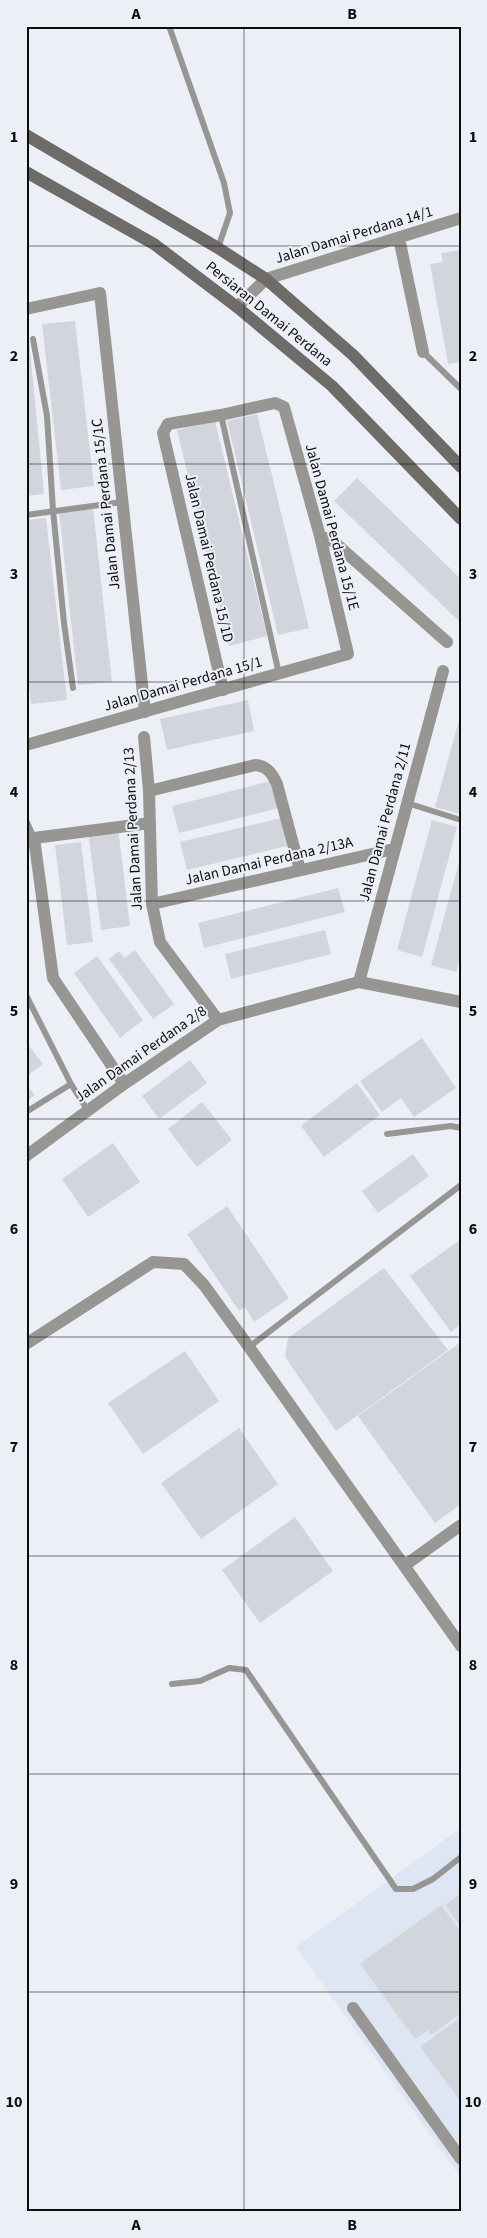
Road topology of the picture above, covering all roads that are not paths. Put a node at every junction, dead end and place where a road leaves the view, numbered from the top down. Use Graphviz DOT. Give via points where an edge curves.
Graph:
graph roads {
  1 [pos="169,26"];
  2 [pos="26,136"];
  3 [pos="26,172"];
  4 [pos="461,218"];
  5 [pos="399,238"];
  6 [pos="218,248"];
  7 [pos="266,279"];
  8 [pos="237,307"];
  9 [pos="26,309"];
  10 [pos="33,339"];
  11 [pos="423,352"];
  12 [pos="461,390"];
  13 [pos="221,416"];
  14 [pos="461,468"];
  15 [pos="122,502"];
  16 [pos="53,510"];
  17 [pos="26,515"];
  18 [pos="461,519"];
  19 [pos="320,536"];
  20 [pos="446,642"];
  21 [pos="348,654"];
  22 [pos="443,671"];
  23 [pos="278,674"];
  24 [pos="73,688"];
  25 [pos="223,690"];
  26 [pos="145,712"];
  27 [pos="144,737"];
  28 [pos="26,745"];
  29 [pos="149,791"];
  30 [pos="407,803"];
  31 [pos="26,820"];
  32 [pos="461,820"];
  33 [pos="150,823"];
  34 [pos="34,838"];
  35 [pos="394,849"];
  36 [pos="300,870"];
  37 [pos="152,904"];
  38 [pos="358,982"];
  39 [pos="26,995"];
  40 [pos="461,1002"];
  41 [pos="218,1020"];
  42 [pos="71,1084"];
  43 [pos="124,1084"];
  44 [pos="88,1111"];
  45 [pos="26,1112"];
  46 [pos="461,1128"];
  47 [pos="387,1134"];
  48 [pos="26,1156"];
  49 [pos="461,1184"];
  50 [pos="26,1344"];
  51 [pos="249,1347"];
  52 [pos="461,1525"];
  53 [pos="404,1566"];
  54 [pos="461,1646"];
  55 [pos="172,1684"];
  56 [pos="461,1857"];
  57 [pos="353,2008"];
  58 [pos="461,2159"];
  1 -- 6 [label="lane" via="224,183 230,213"];
  2 -- 6 [label="main road, Persiaran Damai Perdana"];
  3 -- 8 [label="main road, Persiaran Damai Perdana" via="154,244"];
  4 -- 5 [label="street, Jalan Damai Perdana 14/1"];
  5 -- 7 [label="street, Jalan Damai Perdana 14/1"];
  5 -- 11 [label="street"];
  6 -- 7 [label="main road, Persiaran Damai Perdana"];
  7 -- 8 [label="street, Jalan Damai Perdana 14/1"];
  7 -- 14 [label="main road, Persiaran Damai Perdana" via="354,355"];
  8 -- 18 [label="main road, Persiaran Damai Perdana" via="332,386"];
  9 -- 15 [label="street, Jalan Damai Perdana 15/1C" via="100,293"];
  10 -- 16 [label="lane" via="47,416"];
  11 -- 12 [label="lane"];
  13 -- 19 [label="street, Jalan Damai Perdana 15/1E" via="275,403 284,407"];
  13 -- 23 [label="lane"];
  13 -- 25 [label="street, Jalan Damai Perdana 15/1D" via="168,424 163,433"];
  15 -- 16 [label="lane"];
  15 -- 26 [label="street, Jalan Damai Perdana 15/1C"];
  16 -- 17 [label="lane"];
  16 -- 24 [label="lane"];
  19 -- 20 [label="street" via="334,542"];
  19 -- 21 [label="street, Jalan Damai Perdana 15/1E"];
  21 -- 23 [label="street, Jalan Damai Perdana 15/1"];
  22 -- 30 [label="street, Jalan Damai Perdana 2/11"];
  23 -- 25 [label="street, Jalan Damai Perdana 15/1"];
  25 -- 26 [label="street, Jalan Damai Perdana 15/1"];
  26 -- 28 [label="street, Jalan Damai Perdana 15/1"];
  27 -- 29 [label="street, Jalan Damai Perdana 2/13"];
  29 -- 33 [label="street, Jalan Damai Perdana 2/13"];
  29 -- 36 [label="street" via="255,765 263,766 272,773 277,784"];
  30 -- 32 [label="lane"];
  30 -- 35 [label="street, Jalan Damai Perdana 2/11"];
  31 -- 34 [label="lane"];
  33 -- 34 [label="street"];
  33 -- 37 [label="street, Jalan Damai Perdana 2/13"];
  34 -- 43 [label="street" via="53,978"];
  35 -- 36 [label="street, Jalan Damai Perdana 2/13A"];
  35 -- 38 [label="street, Jalan Damai Perdana 2/11"];
  36 -- 37 [label="street, Jalan Damai Perdana 2/13A"];
  37 -- 41 [label="street, Jalan Damai Perdana 2/13" via="160,942"];
  38 -- 40 [label="street, Jalan Damai Perdana 2/8"];
  38 -- 41 [label="street, Jalan Damai Perdana 2/8"];
  39 -- 42 [label="lane"];
  41 -- 43 [label="street, Jalan Damai Perdana 2/8"];
  42 -- 44 [label="lane"];
  42 -- 45 [label="lane"];
  43 -- 44 [label="street, Jalan Damai Perdana 2/8"];
  44 -- 48 [label="street, Jalan Damai Perdana 2/8"];
  46 -- 47 [label="lane" via="451,1126"];
  49 -- 51 [label="lane"];
  50 -- 51 [label="street" via="154,1262 184,1264 204,1285"];
  51 -- 53 [label="street"];
  52 -- 53 [label="street"];
  53 -- 54 [label="street"];
  55 -- 56 [label="lane" via="200,1681 229,1668 246,1670 396,1889 413,1889 433,1879"];
  57 -- 58 [label="street"];
}
